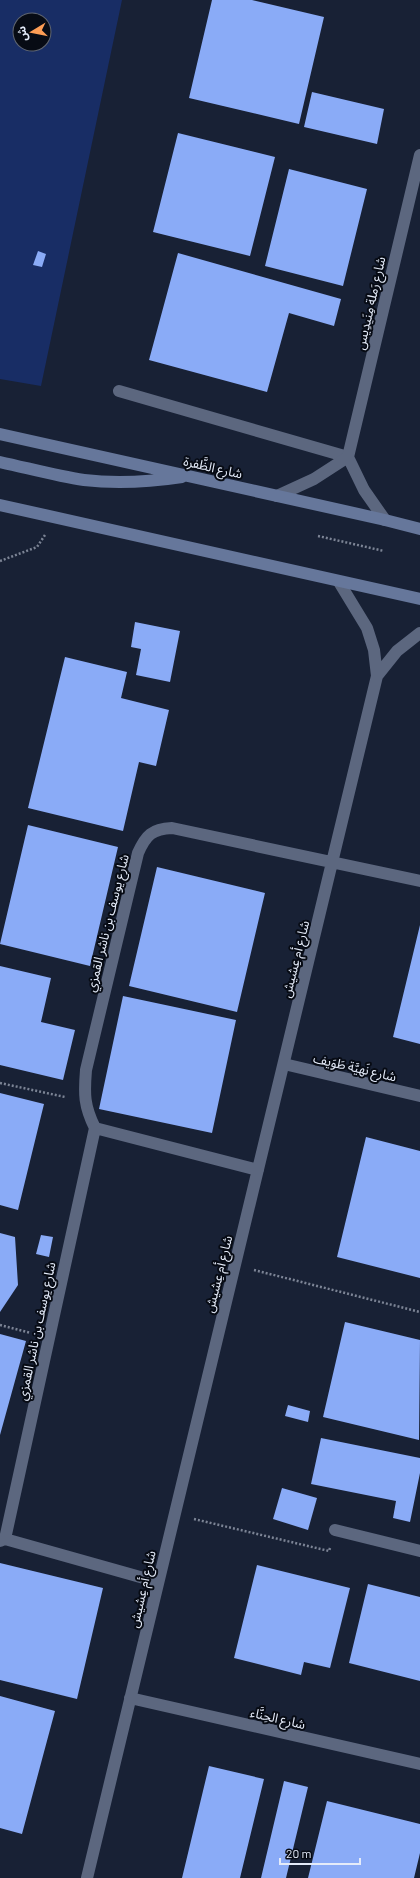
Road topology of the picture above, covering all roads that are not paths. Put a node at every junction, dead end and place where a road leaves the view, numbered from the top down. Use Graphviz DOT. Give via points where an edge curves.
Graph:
graph roads {
  1 [pos="420,156"];
  2 [pos="119,391"];
  3 [pos="0,434"];
  4 [pos="348,457"];
  5 [pos="0,462"];
  6 [pos="191,476"];
  7 [pos="276,496"];
  8 [pos="0,505"];
  9 [pos="385,520"];
  10 [pos="420,529"];
  11 [pos="339,582"];
  12 [pos="420,599"];
  13 [pos="420,633"];
  14 [pos="377,676"];
  15 [pos="333,861"];
  16 [pos="420,881"];
  17 [pos="284,1064"];
  18 [pos="420,1096"];
  19 [pos="95,1128"];
  20 [pos="258,1170"];
  21 [pos="335,1530"];
  22 [pos="2,1540"];
  23 [pos="420,1550"];
  24 [pos="158,1582"];
  25 [pos="130,1698"];
  26 [pos="420,1764"];
  27 [pos="86,1878"];
  1 -- 4 [label="street, شارع رَملة مِنَيدِيس"];
  2 -- 4 [label="street"];
  3 -- 6 [label="main road, شارع الظَّفرة"];
  4 -- 7 [label="street" via="314,479"];
  4 -- 9 [label="street" via="364,490"];
  5 -- 6 [label="main road" via="84,480 121,483"];
  6 -- 7 [label="main road, شارع الظَّفرة"];
  7 -- 9 [label="main road, شارع الظَّفرة"];
  8 -- 11 [label="main road"];
  9 -- 10 [label="main road, شارع الظَّفرة"];
  11 -- 12 [label="main road"];
  11 -- 14 [label="street, شارع أم عِشيش" via="367,628 374,650"];
  13 -- 14 [label="street, شارع أم عِشيش" via="397,651"];
  14 -- 15 [label="street, شارع أم عِشيش"];
  15 -- 16 [label="street, شارع يوسف بن ناشر القمزي"];
  15 -- 17 [label="street, شارع أم عِشيش"];
  15 -- 19 [label="street, شارع يوسف بن ناشر القمزي" via="172,828 159,828 149,834 138,853 86,1070 84,1094 87,1112"];
  17 -- 18 [label="street, شارع نَهيَّة طَوَيف"];
  17 -- 20 [label="street, شارع أم عِشيش"];
  19 -- 20 [label="street"];
  19 -- 22 [label="street, شارع يوسف بن ناشر القمزي"];
  20 -- 24 [label="street, شارع أم عِشيش"];
  21 -- 23 [label="street"];
  22 -- 24 [label="street, شارع يوسف بن ناشر القمزي"];
  24 -- 25 [label="street, شارع أم عِشيش"];
  25 -- 26 [label="street, شارع الحِنَّاء"];
  25 -- 27 [label="street, شارع أم عِشيش"];
}
